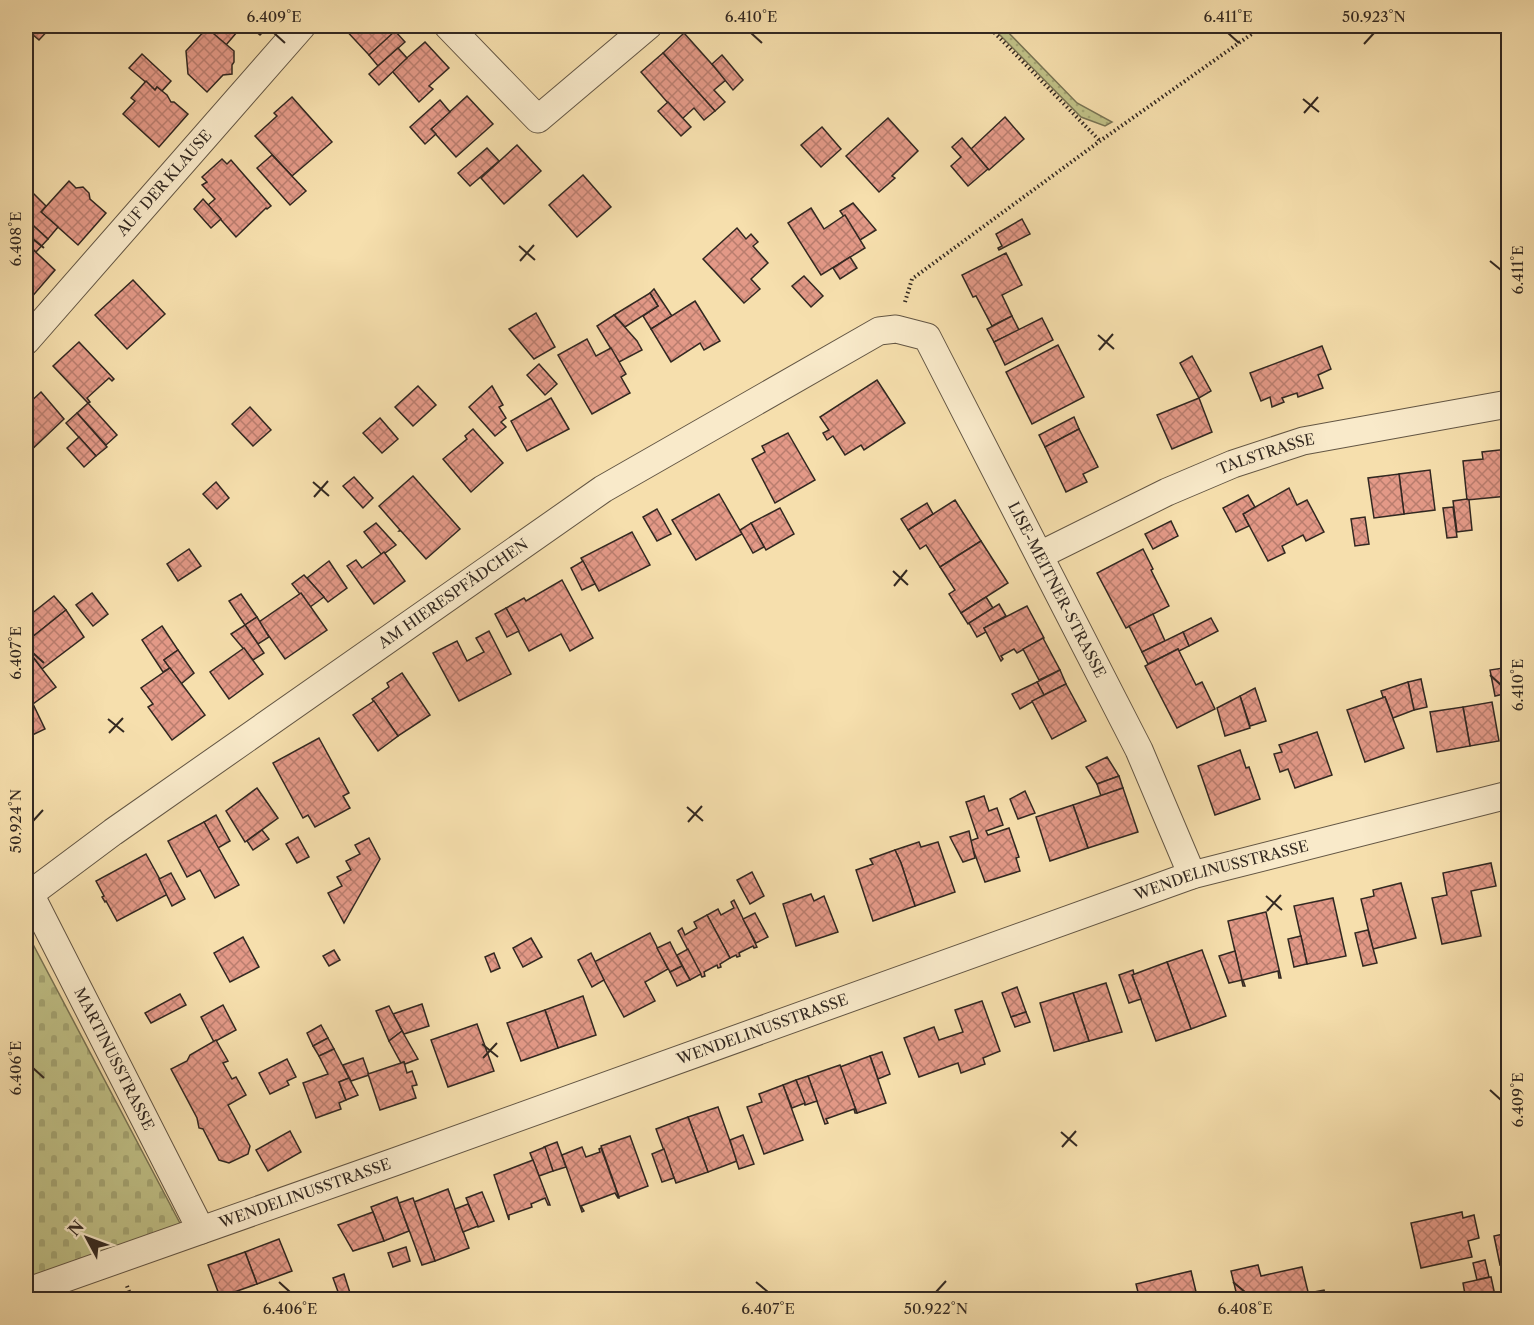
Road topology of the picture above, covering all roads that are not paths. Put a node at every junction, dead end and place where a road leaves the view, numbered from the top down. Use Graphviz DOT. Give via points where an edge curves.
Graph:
graph roads {
  1 [pos="302,26"];
  2 [pos="448,26"];
  3 [pos="648,26"];
  4 [pos="896,329"];
  5 [pos="26,341"];
  6 [pos="1509,404"];
  7 [pos="1040,555"];
  8 [pos="1509,795"];
  9 [pos="1192,876"];
  10 [pos="28,890"];
  11 [pos="201,1230"];
  12 [pos="26,1292"];
  1 -- 5 [label="street, AUF DER KLAUSE"];
  2 -- 3 [label="street" via="538,119"];
  4 -- 7 [label="street, LISE-MEITNER-STRASSE" via="927,337"];
  4 -- 10 [label="street, AM HIERESPFÄDCHEN" via="879,331 603,489"];
  6 -- 7 [label="street, TALSTRASSE" via="1303,441 1233,464 1167,492"];
  7 -- 9 [label="street, LISE-MEITNER-STRASSE" via="1139,750"];
  8 -- 9 [label="street, WENDELINUSSTRASSE"];
  9 -- 11 [label="street, WENDELINUSSTRASSE"];
  10 -- 11 [label="street, MARTINUSSTRASSE"];
  11 -- 12 [label="street, WENDELINUSSTRASSE"];
}
